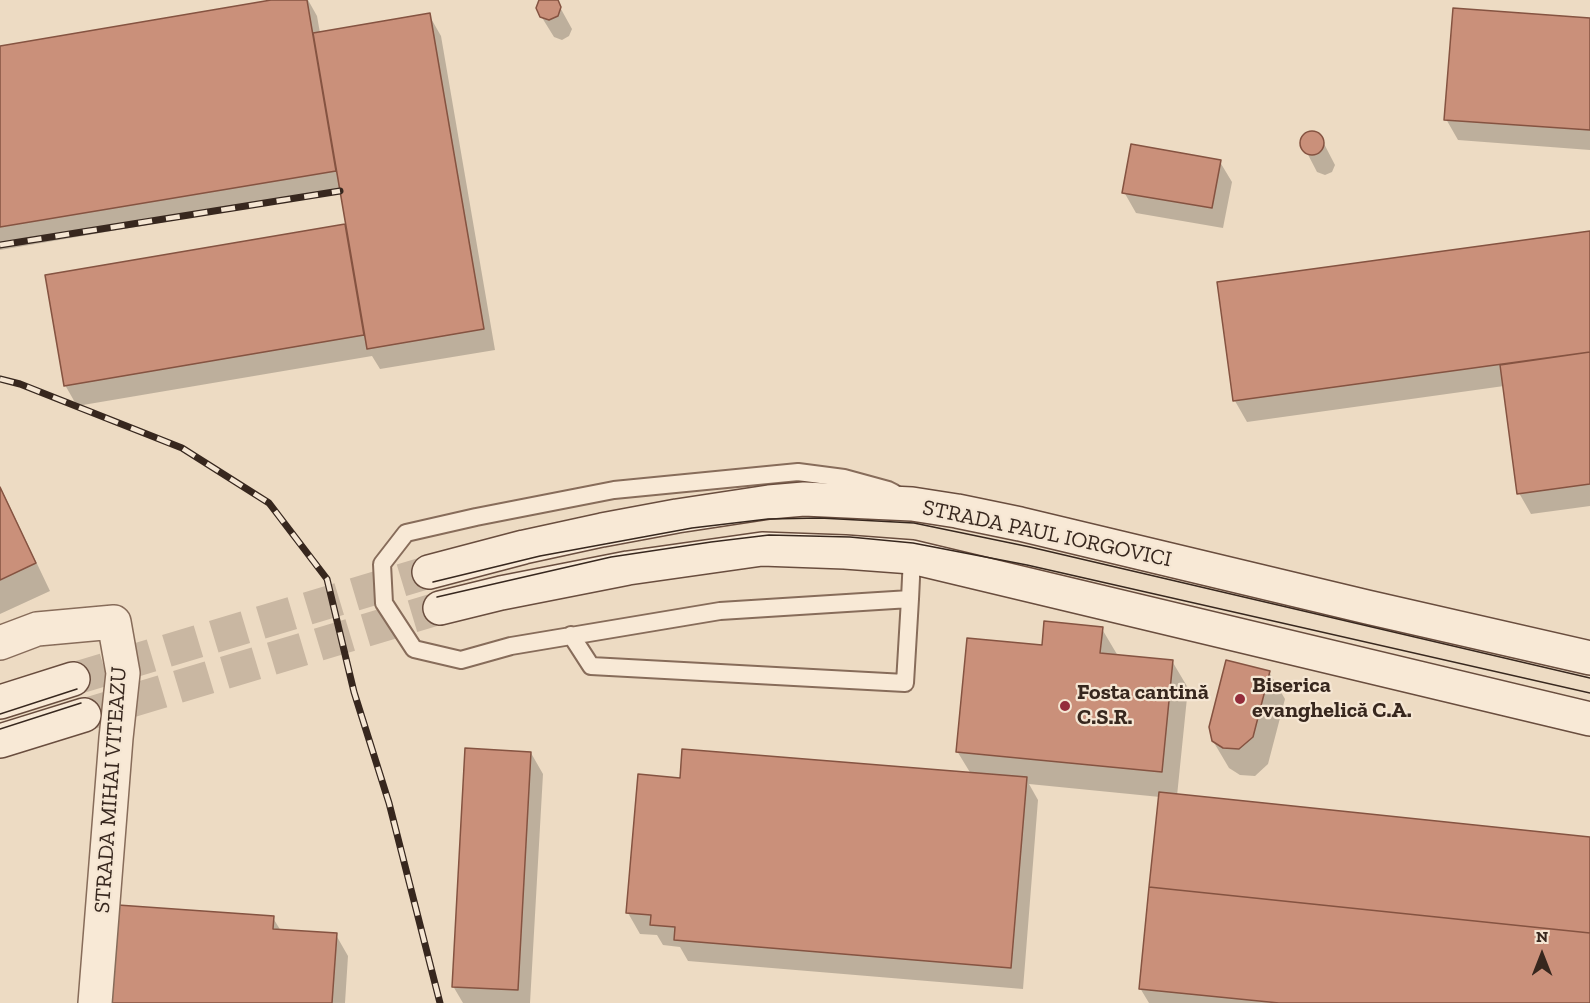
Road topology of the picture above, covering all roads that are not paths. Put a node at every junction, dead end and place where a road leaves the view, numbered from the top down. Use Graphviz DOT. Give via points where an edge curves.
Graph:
graph roads {
  1 [pos="912,504"];
  2 [pos="912,557"];
  3 [pos="429,572"];
  4 [pos="909,598"];
  5 [pos="440,608"];
  6 [pos="571,635"];
  7 [pos="0,643"];
  8 [pos="1590,658"];
  9 [pos="73,679"];
  10 [pos="0,702"];
  11 [pos="84,715"];
  12 [pos="1590,719"];
  13 [pos="0,741"];
  14 [pos="95,1003"];
  1 -- 3 [label="main road, STRADA PAUL IORGOVICI" via="804,499 751,505 602,530"];
  1 -- 6 [label="lane" via="888,490 844,478 798,472 614,490 406,532 382,564 384,603 414,649 461,660"];
  1 -- 8 [label="main road, STRADA PAUL IORGOVICI" via="1020,524"];
  2 -- 4 [label="lane"];
  2 -- 5 [label="main road" via="762,549 628,568"];
  2 -- 12 [label="main road"];
  4 -- 6 [label="lane" via="720,611"];
  4 -- 6 [label="lane" via="905,683 591,666"];
  7 -- 14 [label="main road, STRADA MIHAI VITEAZU" via="37,629 114,622 123,673"];
  9 -- 10 [label="main road"];
  11 -- 13 [label="main road"];
}
